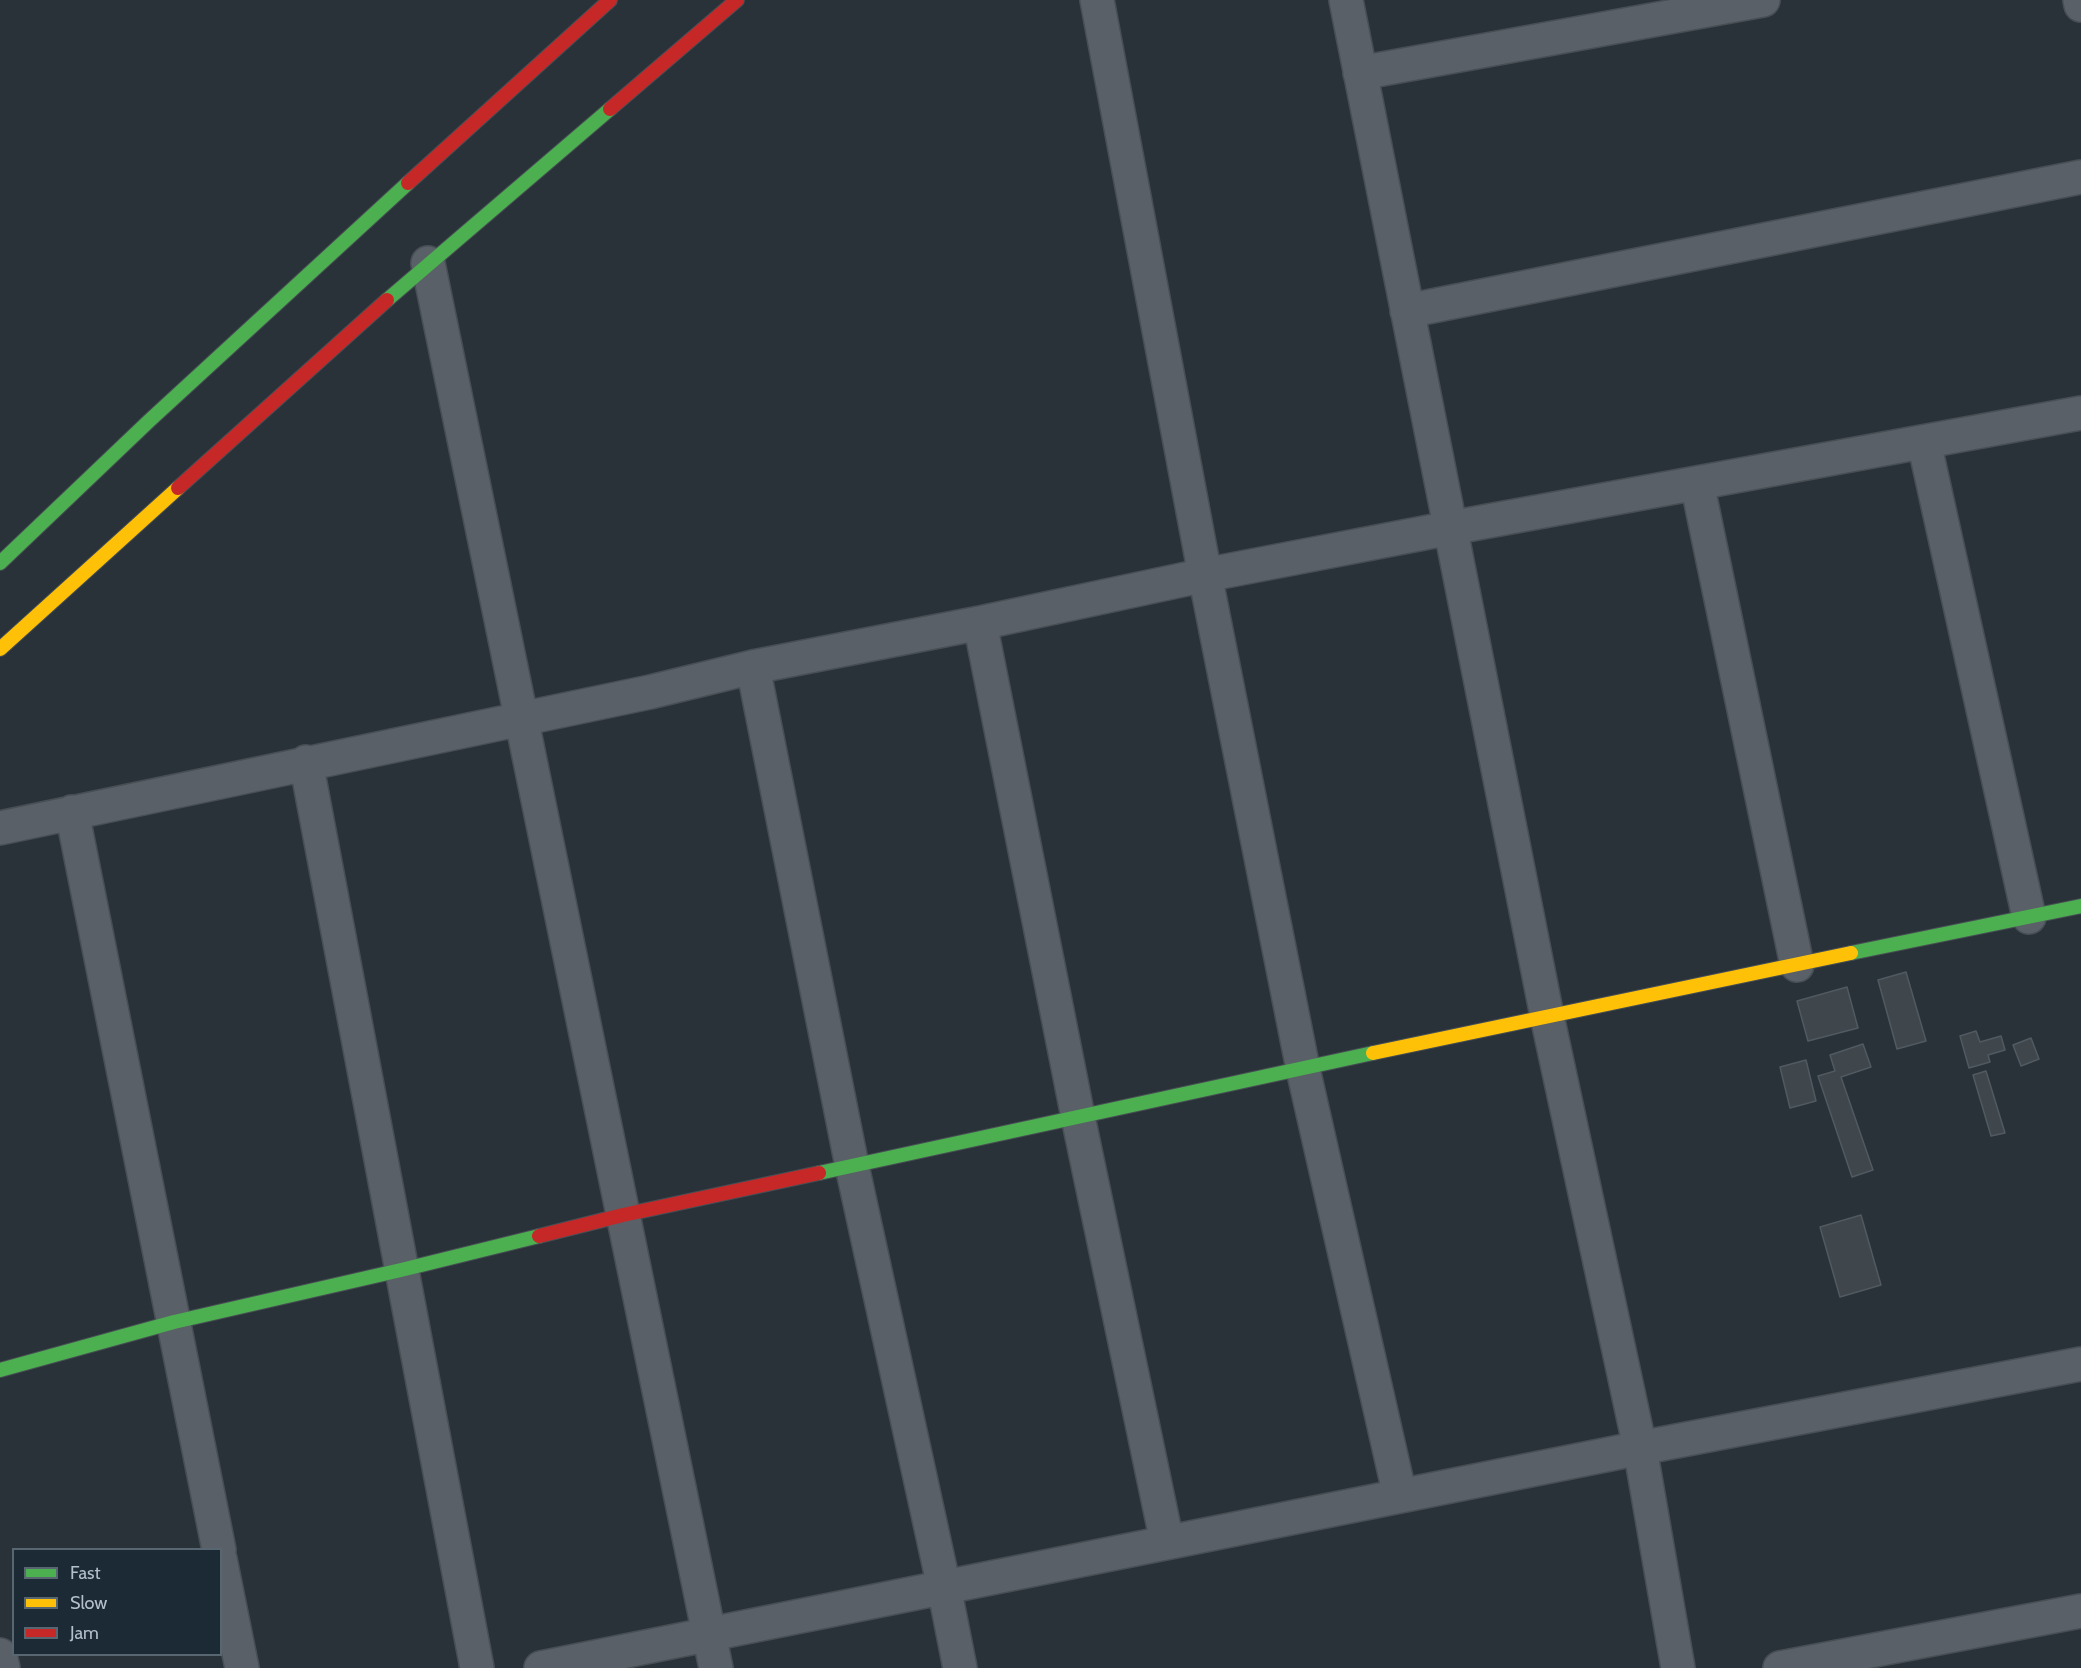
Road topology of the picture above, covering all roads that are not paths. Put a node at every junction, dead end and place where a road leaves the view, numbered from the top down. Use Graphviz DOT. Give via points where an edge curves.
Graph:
graph roads {
  1 [pos="610,0"];
  2 [pos="737,0"];
  3 [pos="1097,0"];
  4 [pos="1346,0"];
  5 [pos="1763,0"];
  6 [pos="2080,0"];
  7 [pos="2081,5"];
  8 [pos="1360,73"];
  9 [pos="2081,177"];
  10 [pos="428,263"];
  11 [pos="1407,311"];
  12 [pos="2081,413"];
  13 [pos="1924,441"];
  14 [pos="1697,483"];
  15 [pos="1450,528"];
  16 [pos="0,563"];
  17 [pos="1206,575"];
  18 [pos="980,623"];
  19 [pos="0,649"];
  20 [pos="753,667"];
  21 [pos="520,718"];
  22 [pos="306,762"];
  23 [pos="72,812"];
  24 [pos="0,828"];
  25 [pos="2081,906"];
  26 [pos="2029,917"];
  27 [pos="1797,965"];
  28 [pos="1547,1016"];
  29 [pos="1303,1068"];
  30 [pos="1078,1117"];
  31 [pos="852,1166"];
  32 [pos="623,1215"];
  33 [pos="401,1270"];
  34 [pos="174,1322"];
  35 [pos="2081,1364"];
  36 [pos="0,1370"];
  37 [pos="1640,1448"];
  38 [pos="1400,1496"];
  39 [pos="1167,1542"];
  40 [pos="219,1548"];
  41 [pos="222,1569"];
  42 [pos="944,1587"];
  43 [pos="2081,1611"];
  44 [pos="709,1633"];
  45 [pos="0,1655"];
  46 [pos="3,1668"];
  47 [pos="242,1668"];
  48 [pos="477,1668"];
  49 [pos="541,1668"];
  50 [pos="716,1668"];
  51 [pos="960,1668"];
  52 [pos="1678,1668"];
  53 [pos="1780,1668"];
  1 -- 16 [label="street" via="111,456"];
  2 -- 10 [label="street"];
  3 -- 17 [label="street"];
  4 -- 8 [label="street"];
  5 -- 8 [label="street"];
  6 -- 7 [label="street"];
  8 -- 11 [label="street"];
  9 -- 11 [label="street"];
  10 -- 19 [label="street"];
  10 -- 21 [label="street"];
  11 -- 15 [label="street"];
  12 -- 13 [label="street"];
  13 -- 14 [label="street"];
  13 -- 26 [label="street"];
  14 -- 15 [label="street"];
  14 -- 27 [label="street"];
  15 -- 17 [label="street"];
  15 -- 28 [label="street"];
  17 -- 18 [label="street"];
  17 -- 29 [label="street"];
  18 -- 20 [label="street"];
  18 -- 30 [label="street"];
  20 -- 21 [label="street"];
  20 -- 31 [label="street"];
  21 -- 22 [label="street"];
  21 -- 32 [label="street"];
  22 -- 23 [label="street"];
  22 -- 33 [label="street"];
  23 -- 24 [label="street"];
  23 -- 34 [label="street"];
  25 -- 26 [label="street"];
  26 -- 27 [label="street"];
  27 -- 28 [label="street"];
  28 -- 29 [label="street"];
  28 -- 37 [label="street"];
  29 -- 30 [label="street"];
  29 -- 38 [label="street"];
  30 -- 31 [label="street"];
  30 -- 39 [label="street"];
  31 -- 32 [label="street"];
  31 -- 42 [label="street"];
  32 -- 33 [label="street"];
  32 -- 44 [label="street"];
  33 -- 34 [label="street"];
  33 -- 48 [label="street"];
  34 -- 36 [label="street"];
  34 -- 40 [label="street"];
  35 -- 37 [label="street"];
  37 -- 38 [label="street"];
  37 -- 52 [label="street"];
  38 -- 39 [label="street"];
  39 -- 42 [label="street"];
  41 -- 47 [label="street"];
  42 -- 44 [label="street"];
  42 -- 51 [label="street"];
  43 -- 53 [label="street"];
  44 -- 49 [label="street"];
  44 -- 50 [label="street"];
  45 -- 46 [label="street"];
}
